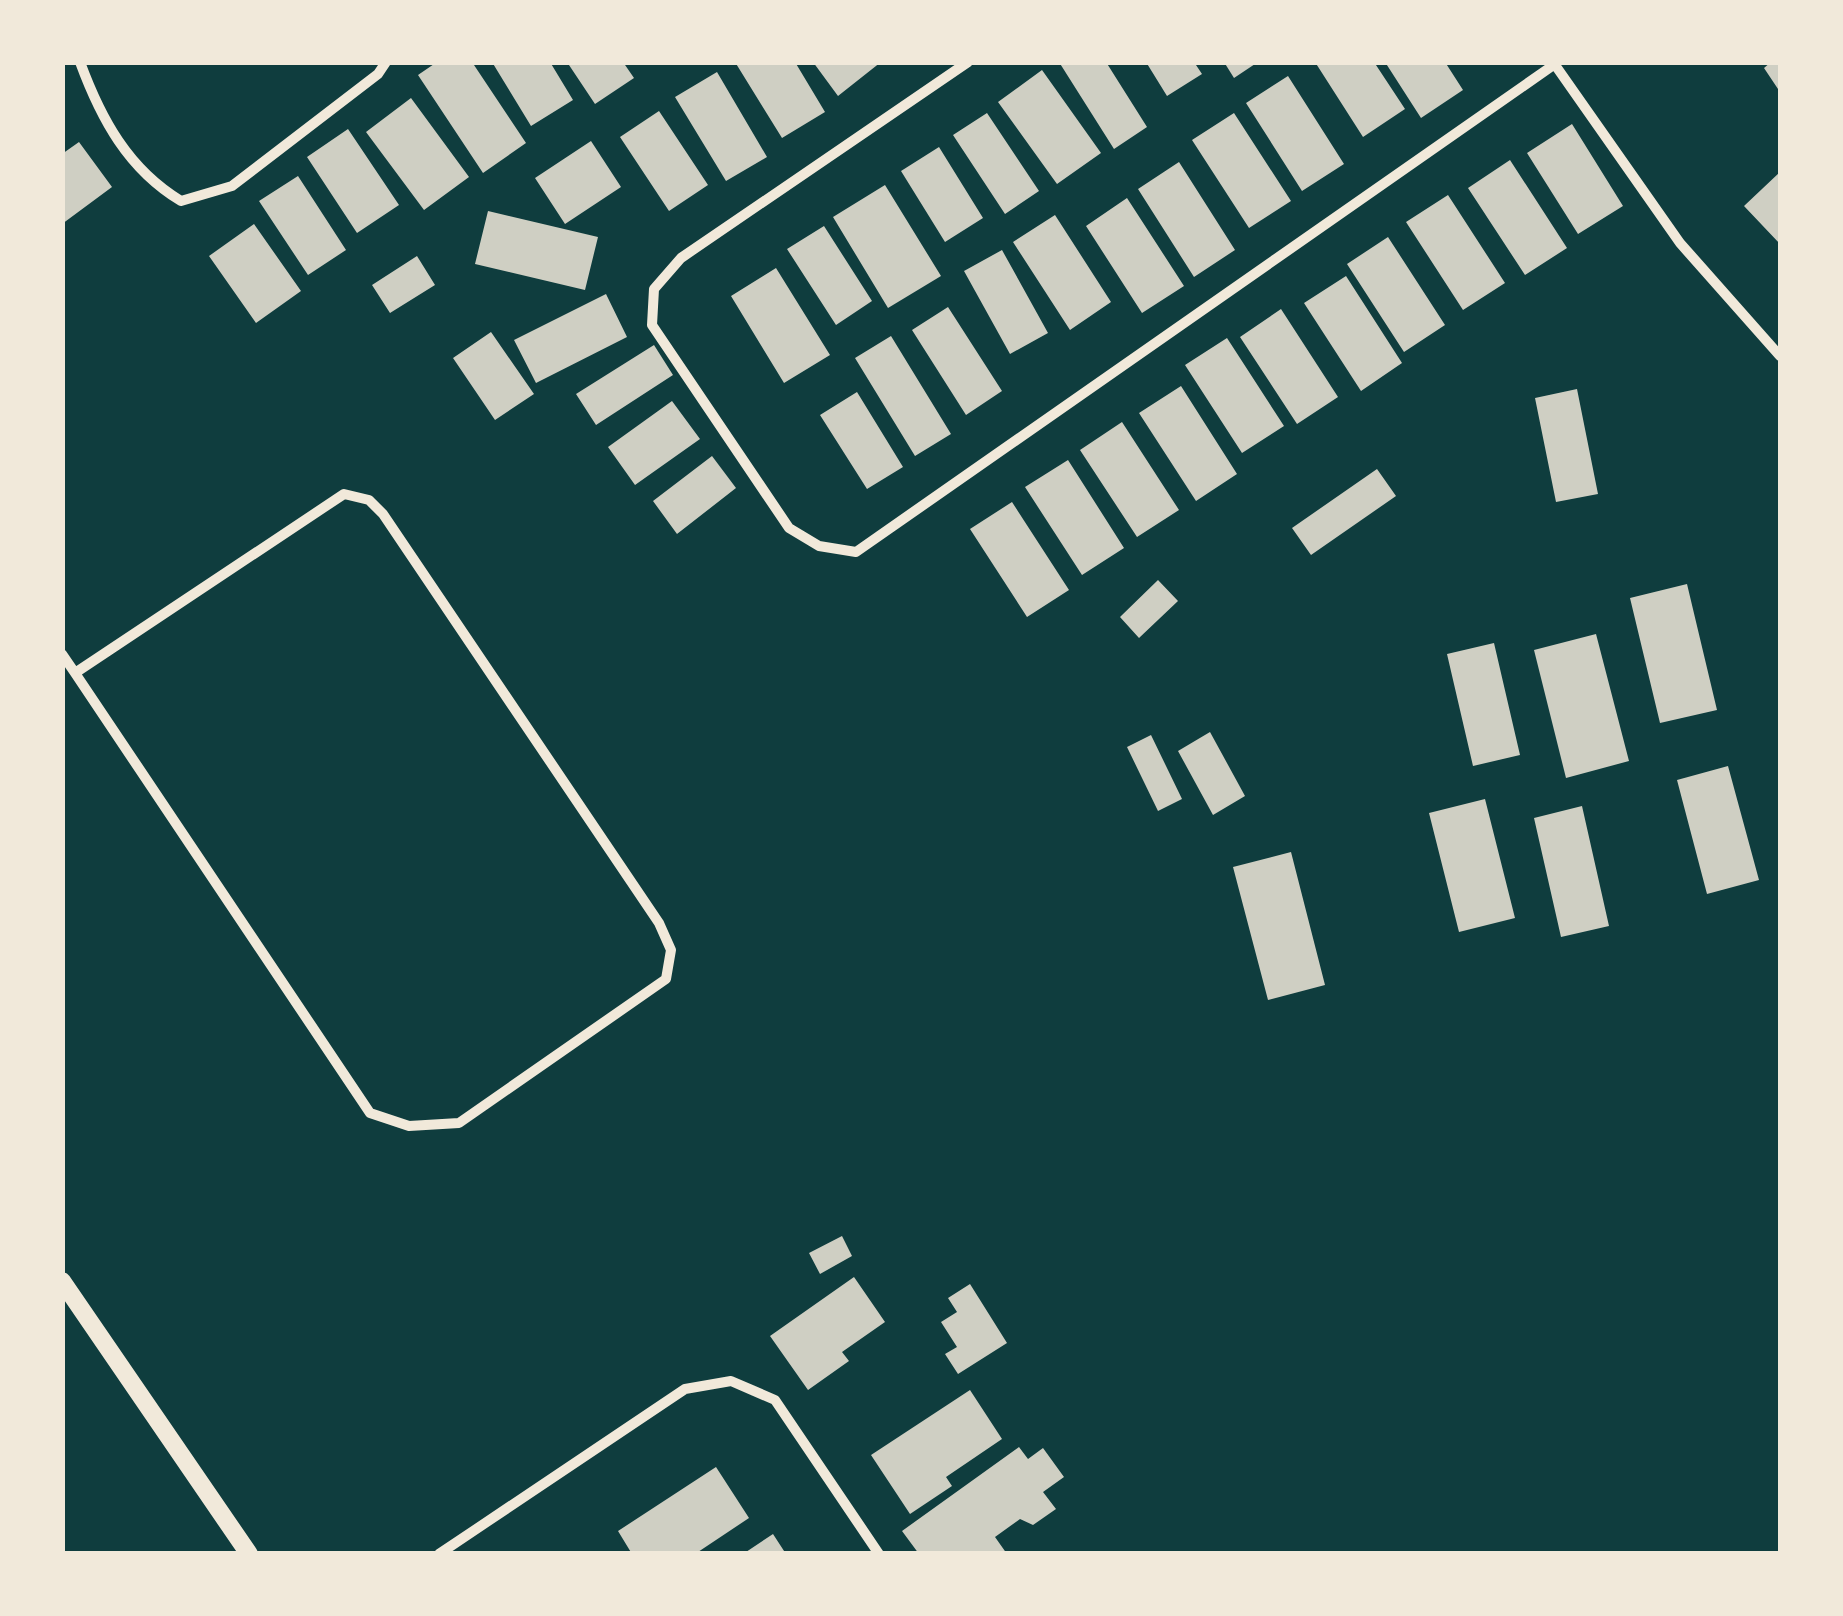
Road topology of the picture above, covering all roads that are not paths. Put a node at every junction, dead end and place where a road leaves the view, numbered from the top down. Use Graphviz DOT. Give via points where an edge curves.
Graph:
graph roads {
  1 [pos="80,62"];
  2 [pos="386,62"];
  3 [pos="968,62"];
  4 [pos="1554,63"];
  5 [pos="1780,356"];
  6 [pos="62,654"];
  7 [pos="75,673"];
  8 [pos="62,1281"];
  9 [pos="249,1554"];
  10 [pos="439,1554"];
  11 [pos="879,1554"];
  1 -- 2 [label="street" via="101,119 151,183 181,201 232,186"];
  3 -- 4 [label="street" via="681,258 654,289 652,325 789,528 820,546 856,552"];
  4 -- 5 [label="street" via="1680,243"];
  6 -- 7 [label="street"];
  7 -- 7 [label="street" via="370,1113 409,1126 459,1123 666,979 671,950 659,924 368,500 344,494"];
  8 -- 9 [label="street"];
  10 -- 11 [label="street" via="685,1389 730,1381 775,1400"];
}
